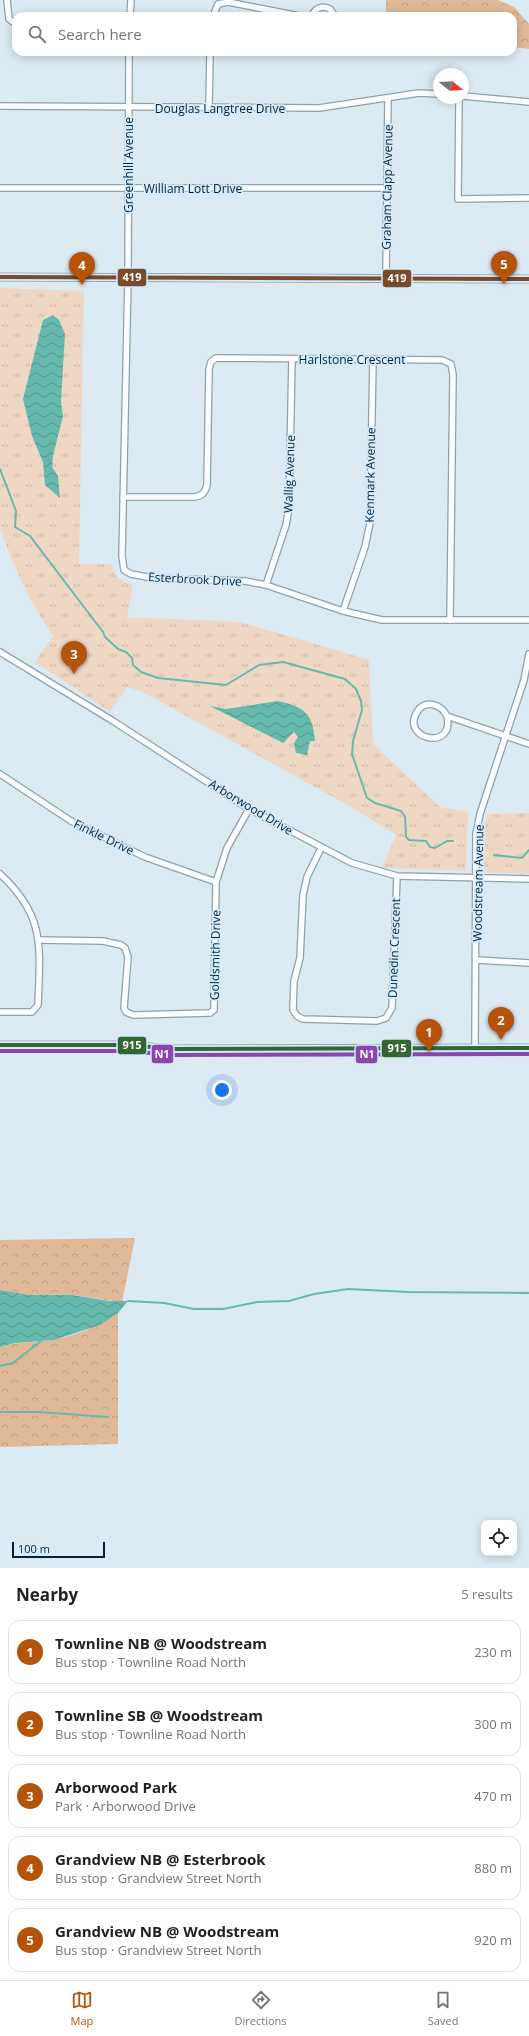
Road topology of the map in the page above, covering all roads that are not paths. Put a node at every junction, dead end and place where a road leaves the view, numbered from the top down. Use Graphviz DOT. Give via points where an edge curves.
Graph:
graph roads {
  1 [pos="7,0"];
  2 [pos="131,0"];
  3 [pos="130,12"];
  4 [pos="215,12"];
  5 [pos="279,12"];
  6 [pos="314,12"];
  7 [pos="333,12"];
  8 [pos="12,21"];
  9 [pos="129,56"];
  10 [pos="210,56"];
  11 [pos="433,94"];
  12 [pos="469,97"];
  13 [pos="388,98"];
  14 [pos="529,102"];
  15 [pos="458,104"];
  16 [pos="0,106"];
  17 [pos="128,107"];
  18 [pos="209,107"];
  19 [pos="0,188"];
  20 [pos="128,188"];
  21 [pos="387,188"];
  22 [pos="529,198"];
  23 [pos="0,276"];
  24 [pos="386,277"];
  25 [pos="128,278"];
  26 [pos="529,278"];
  27 [pos="292,359"];
  28 [pos="373,359"];
  29 [pos="123,497"];
  30 [pos="266,585"];
  31 [pos="343,611"];
  32 [pos="450,620"];
  33 [pos="529,620"];
  34 [pos="0,652"];
  35 [pos="529,654"];
  36 [pos="447,716"];
  37 [pos="506,735"];
  38 [pos="529,744"];
  39 [pos="0,774"];
  40 [pos="249,809"];
  41 [pos="321,848"];
  42 [pos="0,874"];
  43 [pos="397,876"];
  44 [pos="477,878"];
  45 [pos="529,879"];
  46 [pos="216,882"];
  47 [pos="39,940"];
  48 [pos="477,960"];
  49 [pos="529,962"];
  50 [pos="0,1012"];
  51 [pos="0,1045"];
  52 [pos="475,1048"];
  53 [pos="529,1048"];
  1 -- 8 [label="street"];
  2 -- 3 [label="street"];
  4 -- 5 [label="street" via="218,4 228,2"];
  6 -- 7 [label="street" via="322,7"];
  9 -- 17 [label="street, Greenhill Avenue"];
  10 -- 18 [label="street"];
  11 -- 13 [label="street, Douglas Langtree Drive" via="419,93"];
  12 -- 14 [label="street"];
  13 -- 18 [label="street, Douglas Langtree Drive" via="319,108"];
  13 -- 21 [label="street, Graham Clapp Avenue"];
  15 -- 22 [label="street" via="458,199"];
  16 -- 17 [label="street, Douglas Langtree Drive"];
  17 -- 18 [label="street, Douglas Langtree Drive"];
  17 -- 20 [label="street, Greenhill Avenue"];
  19 -- 20 [label="street, William Lott Drive"];
  20 -- 21 [label="street, William Lott Drive"];
  20 -- 25 [label="street, Greenhill Avenue"];
  21 -- 24 [label="street, Graham Clapp Avenue"];
  23 -- 25 [label="street"];
  24 -- 25 [label="street"];
  24 -- 26 [label="street"];
  25 -- 29 [label="street, Esterbrook Drive"];
  27 -- 28 [label="street, Harlstone Crescent"];
  27 -- 29 [label="street, Harlstone Crescent" via="213,360 209,369 207,484 204,493 194,497"];
  27 -- 30 [label="street, Wallig Avenue" via="288,517"];
  28 -- 31 [label="street, Kenmark Avenue" via="370,523 365,547"];
  28 -- 32 [label="street, Harlstone Crescent" via="442,360 451,364 453,369"];
  29 -- 30 [label="street, Esterbrook Drive" via="124,570 152,578 222,579"];
  30 -- 31 [label="street, Esterbrook Drive"];
  31 -- 32 [label="street, Esterbrook Drive" via="382,620"];
  32 -- 33 [label="street, Esterbrook Drive"];
  34 -- 40 [label="street, Arborwood Drive"];
  35 -- 37 [label="street, Woodstream Avenue" via="524,680"];
  36 -- 36 [label="street" via="448,725 441,736 430,739 419,734 416,729 414,718 424,706 440,707"];
  36 -- 37 [label="street"];
  37 -- 38 [label="street"];
  37 -- 44 [label="street, Woodstream Avenue" via="480,814 476,834"];
  39 -- 46 [label="street, Finkle Drive" via="71,821 145,857"];
  40 -- 41 [label="street, Arborwood Drive"];
  40 -- 46 [label="street, Goldsmith Drive" via="227,848"];
  41 -- 43 [label="street, Arborwood Drive" via="352,863"];
  41 -- 43 [label="street, Dunedin Crescent" via="307,877 303,895 300,958 294,981 293,1010 303,1019 377,1021 388,1015 392,1008"];
  42 -- 47 [label="street" via="23,899 36,926"];
  43 -- 44 [label="street, Arborwood Drive"];
  44 -- 45 [label="street, Arborwood Drive"];
  44 -- 48 [label="street, Woodstream Avenue"];
  46 -- 47 [label="street, Goldsmith Drive" via="214,1010 210,1014 133,1015 126,1012 124,1008 128,957 121,944"];
  47 -- 50 [label="street" via="38,1005 32,1012"];
  48 -- 49 [label="street"];
  48 -- 52 [label="street, Woodstream Avenue"];
  51 -- 52 [label="street" via="127,1045 174,1049"];
  52 -- 53 [label="street"];
}
